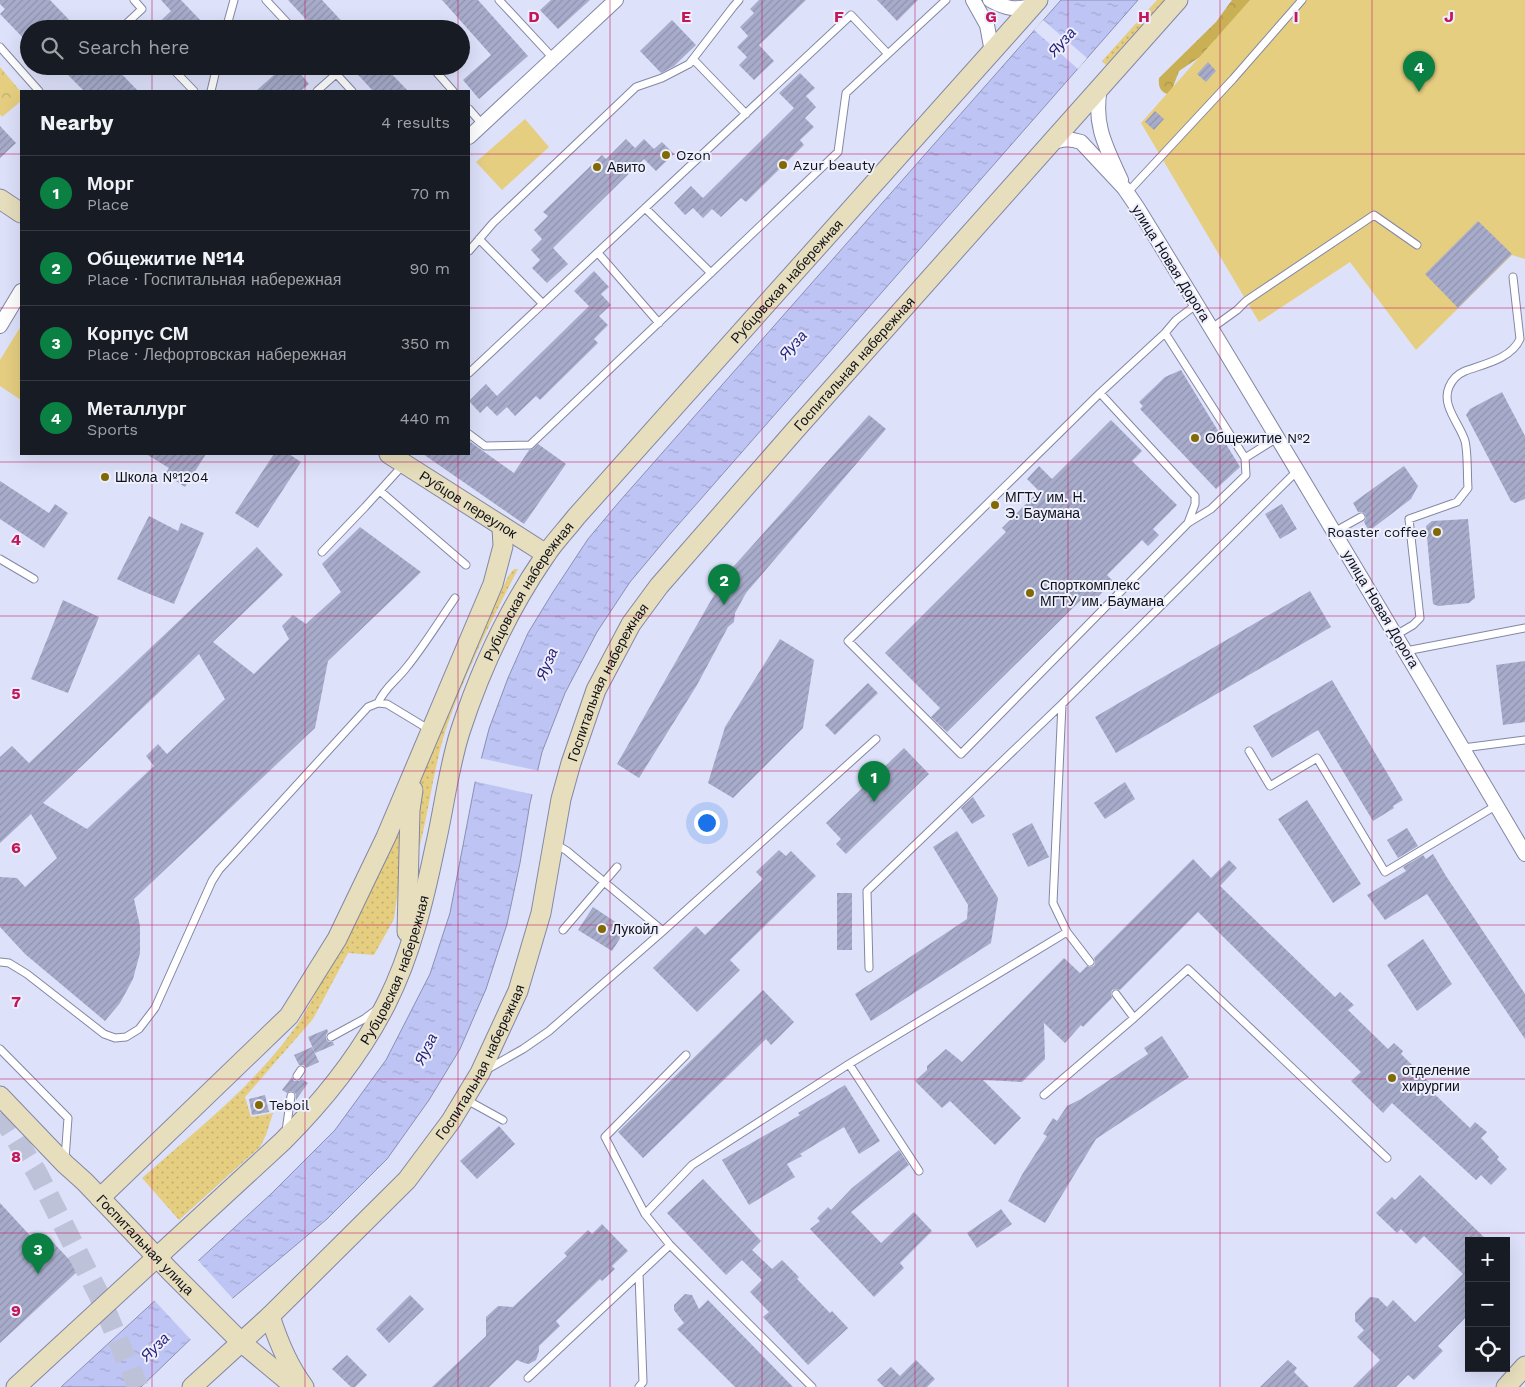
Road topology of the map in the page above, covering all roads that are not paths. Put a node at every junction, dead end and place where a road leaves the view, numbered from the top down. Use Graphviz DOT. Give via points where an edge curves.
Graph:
graph roads {
  1 [pos="134,0"];
  2 [pos="234,0"];
  3 [pos="266,0"];
  4 [pos="499,0"];
  5 [pos="616,0"];
  6 [pos="739,0"];
  7 [pos="946,0"];
  8 [pos="973,0"];
  9 [pos="990,0"];
  10 [pos="1178,0"];
  11 [pos="1302,0"];
  12 [pos="1035,3"];
  13 [pos="130,20"];
  14 [pos="228,20"];
  15 [pos="285,20"];
  16 [pos="0,48"];
  17 [pos="992,52"];
  18 [pos="888,54"];
  19 [pos="553,58"];
  20 [pos="693,59"];
  21 [pos="20,70"];
  22 [pos="24,75"];
  23 [pos="179,75"];
  24 [pos="215,75"];
  25 [pos="335,75"];
  26 [pos="337,75"];
  27 [pos="439,75"];
  28 [pos="1100,88"];
  29 [pos="38,90"];
  30 [pos="193,90"];
  31 [pos="211,90"];
  32 [pos="317,90"];
  33 [pos="351,90"];
  34 [pos="452,90"];
  35 [pos="470,110"];
  36 [pos="746,114"];
  37 [pos="482,124"];
  38 [pos="470,136"];
  39 [pos="1051,143"];
  40 [pos="1125,190"];
  41 [pos="0,199"];
  42 [pos="645,208"];
  43 [pos="20,213"];
  44 [pos="479,239"];
  45 [pos="1418,245"];
  46 [pos="470,250"];
  47 [pos="598,252"];
  48 [pos="711,273"];
  49 [pos="1513,277"];
  50 [pos="20,293"];
  51 [pos="543,304"];
  52 [pos="1197,304"];
  53 [pos="2,320"];
  54 [pos="659,323"];
  55 [pos="1212,328"];
  56 [pos="1166,333"];
  57 [pos="470,373"];
  58 [pos="1100,393"];
  59 [pos="470,435"];
  60 [pos="1277,438"];
  61 [pos="1245,458"];
  62 [pos="397,459"];
  63 [pos="1297,471"];
  64 [pos="380,491"];
  65 [pos="1361,517"];
  66 [pos="1188,523"];
  67 [pos="502,527"];
  68 [pos="1334,532"];
  69 [pos="322,552"];
  70 [pos="546,554"];
  71 [pos="0,559"];
  72 [pos="466,565"];
  73 [pos="34,579"];
  74 [pos="530,580"];
  75 [pos="456,598"];
  76 [pos="477,622"];
  77 [pos="1525,628"];
  78 [pos="1396,636"];
  79 [pos="1406,651"];
  80 [pos="378,703"];
  81 [pos="1062,704"];
  82 [pos="431,731"];
  83 [pos="876,739"];
  84 [pos="1525,740"];
  85 [pos="1463,748"];
  86 [pos="1249,751"];
  87 [pos="421,754"];
  88 [pos="1497,805"];
  89 [pos="554,843"];
  90 [pos="1525,854"];
  91 [pos="617,867"];
  92 [pos="605,881"];
  93 [pos="563,930"];
  94 [pos="663,931"];
  95 [pos="1067,932"];
  96 [pos="407,952"];
  97 [pos="0,962"];
  98 [pos="1090,962"];
  99 [pos="869,968"];
  100 [pos="1116,994"];
  101 [pos="387,1002"];
  102 [pos="1134,1018"];
  103 [pos="330,1037"];
  104 [pos="0,1049"];
  105 [pos="686,1055"];
  106 [pos="849,1064"];
  107 [pos="480,1073"];
  108 [pos="1044,1095"];
  109 [pos="0,1096"];
  110 [pos="291,1096"];
  111 [pos="465,1099"];
  112 [pos="503,1120"];
  113 [pos="283,1141"];
  114 [pos="1387,1158"];
  115 [pos="65,1164"];
  116 [pos="919,1171"];
  117 [pos="100,1198"];
  118 [pos="645,1214"];
  119 [pos="670,1245"];
  120 [pos="157,1257"];
  121 [pos="639,1274"];
  122 [pos="270,1316"];
  123 [pos="242,1342"];
  124 [pos="1525,1366"];
  125 [pos="528,1378"];
  126 [pos="16,1387"];
  127 [pos="192,1387"];
  128 [pos="295,1387"];
  129 [pos="304,1387"];
  130 [pos="639,1387"];
  131 [pos="812,1387"];
  132 [pos="1506,1387"];
  1 -- 13 [label="lane" via="142,9"];
  2 -- 14 [label="lane"];
  3 -- 15 [label="lane"];
  4 -- 19 [label="lane"];
  5 -- 19 [label="street"];
  6 -- 20 [label="lane"];
  7 -- 18 [label="lane"];
  8 -- 17 [label="street" via="987,26"];
  9 -- 12 [label="street" via="1011,9"];
  10 -- 28 [label="main road, Госпитальная набережная"];
  11 -- 40 [label="lane" via="1233,79"];
  12 -- 17 [label="main road, Рубцовская набережная"];
  16 -- 21 [label="lane"];
  17 -- 70 [label="main road, Рубцовская набережная"];
  18 -- 36 [label="lane" via="851,15"];
  18 -- 48 [label="lane" via="846,93 838,152"];
  19 -- 37 [label="street"];
  20 -- 36 [label="lane"];
  20 -- 44 [label="lane" via="690,64 662,78 636,86"];
  22 -- 29 [label="lane"];
  23 -- 30 [label="lane"];
  24 -- 31 [label="lane"];
  25 -- 32 [label="lane"];
  26 -- 33 [label="lane"];
  27 -- 34 [label="lane"];
  28 -- 39 [label="main road, Госпитальная набережная"];
  28 -- 40 [label="street, улица Новая Дорога" via="1097,113 1100,130"];
  35 -- 37 [label="lane"];
  36 -- 42 [label="lane"];
  37 -- 38 [label="street"];
  39 -- 40 [label="street, улица Новая Дорога" via="1066,139 1081,142"];
  39 -- 89 [label="main road, Госпитальная набережная" via="659,586 631,624 596,690 571,763"];
  40 -- 52 [label="street, улица Новая Дорога"];
  41 -- 43 [label="main road"];
  42 -- 47 [label="lane"];
  42 -- 48 [label="lane"];
  44 -- 46 [label="lane"];
  44 -- 51 [label="lane"];
  45 -- 55 [label="lane" via="1374,215 1246,301"];
  47 -- 51 [label="lane"];
  47 -- 54 [label="lane"];
  48 -- 54 [label="lane"];
  49 -- 78 [label="lane" via="1520,339 1516,348 1462,373 1452,381 1447,392 1447,403 1465,442 1468,488 1458,502 1409,519 1420,618"];
  50 -- 53 [label="street"];
  51 -- 57 [label="lane"];
  52 -- 55 [label="street, улица Новая Дорога"];
  52 -- 56 [label="lane" via="1176,320"];
  54 -- 59 [label="lane" via="530,445 485,446"];
  55 -- 60 [label="street, улица Новая Дорога"];
  56 -- 58 [label="lane"];
  56 -- 61 [label="lane"];
  58 -- 66 [label="lane" via="1195,496"];
  58 -- 66 [label="lane" via="848,641 961,754"];
  60 -- 61 [label="lane"];
  60 -- 63 [label="street, улица Новая Дорога"];
  61 -- 66 [label="lane" via="1246,475 1211,510"];
  62 -- 64 [label="lane"];
  62 -- 67 [label="main road, Рубцов переулок"];
  63 -- 68 [label="street, улица Новая Дорога"];
  63 -- 81 [label="lane"];
  64 -- 69 [label="lane"];
  64 -- 72 [label="lane"];
  65 -- 68 [label="lane"];
  67 -- 70 [label="main road, Рубцов переулок"];
  67 -- 76 [label="main road" via="503,546 493,584"];
  68 -- 78 [label="street, улица Новая Дорога"];
  70 -- 74 [label="main road, Рубцовская набережная"];
  71 -- 73 [label="lane"];
  74 -- 76 [label="main road"];
  74 -- 96 [label="main road, Рубцовская набережная" via="497,637 460,733 436,846"];
  75 -- 80 [label="lane"];
  76 -- 82 [label="main road"];
  77 -- 79 [label="lane"];
  78 -- 79 [label="street, улица Новая Дорога"];
  79 -- 85 [label="street, улица Новая Дорога"];
  80 -- 82 [label="lane" via="387,704"];
  80 -- 97 [label="lane" via="368,707 219,870 155,1008 139,1029 126,1037 104,1034 27,974 9,963"];
  81 -- 95 [label="lane" via="1053,903"];
  81 -- 99 [label="lane" via="867,891"];
  82 -- 87 [label="main road"];
  83 -- 94 [label="lane"];
  84 -- 85 [label="lane"];
  85 -- 88 [label="street, улица Новая Дорога"];
  86 -- 88 [label="lane" via="1270,786 1317,758 1385,872"];
  87 -- 96 [label="main road" via="410,810"];
  87 -- 117 [label="main road" via="337,939 289,1016"];
  88 -- 90 [label="street, улица Новая Дорога"];
  89 -- 92 [label="lane"];
  89 -- 107 [label="main road, Госпитальная набережная" via="541,913 518,991"];
  91 -- 92 [label="lane"];
  92 -- 93 [label="lane"];
  92 -- 94 [label="lane"];
  94 -- 107 [label="lane" via="549,1031"];
  95 -- 98 [label="lane"];
  95 -- 106 [label="lane"];
  96 -- 101 [label="main road, Рубцовская набережная"];
  100 -- 102 [label="lane"];
  101 -- 103 [label="lane"];
  101 -- 113 [label="main road, Рубцовская набережная" via="350,1064 311,1113"];
  102 -- 108 [label="lane"];
  102 -- 114 [label="lane" via="1188,969"];
  104 -- 115 [label="lane" via="68,1118"];
  105 -- 118 [label="lane" via="605,1138"];
  106 -- 116 [label="lane"];
  106 -- 118 [label="lane" via="692,1165"];
  107 -- 111 [label="main road, Госпитальная набережная"];
  109 -- 115 [label="main road, Госпитальная улица"];
  110 -- 113 [label="lane"];
  111 -- 112 [label="lane"];
  111 -- 122 [label="main road, Госпитальная набережная" via="407,1180"];
  113 -- 120 [label="main road, Рубцовская набережная"];
  115 -- 117 [label="main road, Госпитальная улица"];
  117 -- 120 [label="main road, Госпитальная улица"];
  118 -- 119 [label="lane"];
  119 -- 121 [label="lane"];
  119 -- 131 [label="lane"];
  120 -- 123 [label="main road, Госпитальная улица"];
  120 -- 126 [label="main road, Рубцовская набережная"];
  121 -- 125 [label="lane"];
  121 -- 130 [label="lane" via="643,1382"];
  122 -- 123 [label="main road, Госпитальная набережная"];
  122 -- 129 [label="main road" via="279,1342"];
  123 -- 127 [label="main road, Госпитальная набережная"];
  123 -- 128 [label="main road, Госпитальная улица"];
  124 -- 132 [label="main road"];
}
